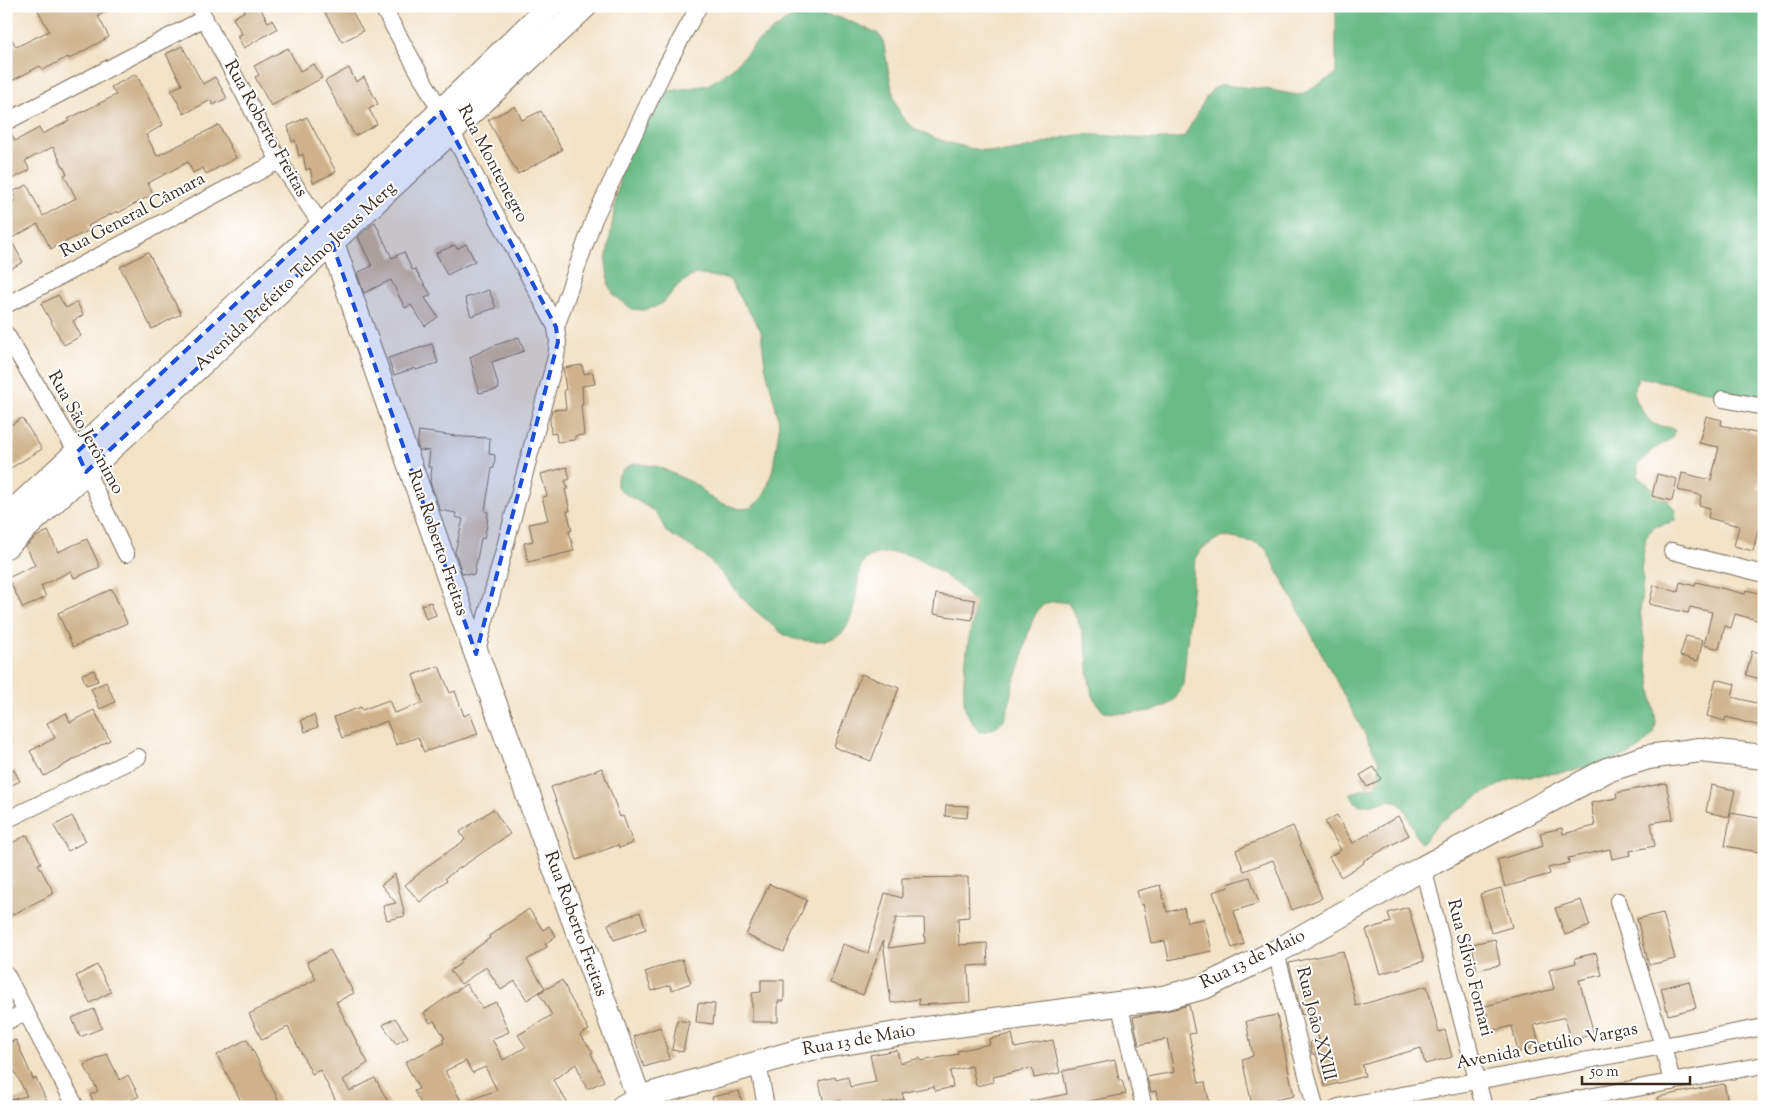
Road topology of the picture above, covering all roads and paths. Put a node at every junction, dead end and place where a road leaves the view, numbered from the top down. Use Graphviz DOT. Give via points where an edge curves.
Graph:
graph roads {
  1 [pos="382,6"];
  2 [pos="550,6"];
  3 [pos="585,6"];
  4 [pos="699,6"];
  5 [pos="201,12"];
  6 [pos="6,122"];
  7 [pos="446,122"];
  8 [pos="279,161"];
  9 [pos="327,234"];
  10 [pos="6,306"];
  11 [pos="6,334"];
  12 [pos="557,334"];
  13 [pos="1723,399"];
  14 [pos="1764,408"];
  15 [pos="82,462"];
  16 [pos="6,518"];
  17 [pos="6,546"];
  18 [pos="1672,551"];
  19 [pos="126,554"];
  20 [pos="1764,574"];
  21 [pos="476,654"];
  22 [pos="138,757"];
  23 [pos="1764,757"];
  24 [pos="6,820"];
  25 [pos="1423,868"];
  26 [pos="1618,901"];
  27 [pos="1276,952"];
  28 [pos="6,974"];
  29 [pos="1119,1004"];
  30 [pos="25,1012"];
  31 [pos="6,1022"];
  32 [pos="1764,1027"];
  33 [pos="1663,1046"];
  34 [pos="758,1063"];
  35 [pos="1764,1065"];
  36 [pos="1477,1080"];
  37 [pos="1672,1082"];
  38 [pos="631,1102"];
  39 [pos="76,1107"];
  40 [pos="766,1107"];
  41 [pos="1144,1107"];
  42 [pos="1315,1107"];
  43 [pos="1338,1107"];
  44 [pos="1484,1107"];
  45 [pos="1533,1107"];
  1 -- 7 [label="street, Rua Montenegro"];
  2 -- 7 [label="main road, Avenida Prefeito Telmo Jesus Merg"];
  3 -- 7 [label="main road, Avenida Prefeito Telmo Jesus Merg"];
  4 -- 12 [label="street" via="665,68 594,219"];
  5 -- 6 [label="street"];
  5 -- 8 [label="street, Rua Roberto Freitas"];
  7 -- 9 [label="main road, Avenida Prefeito Telmo Jesus Merg"];
  7 -- 12 [label="street, Rua Montenegro"];
  8 -- 9 [label="street, Rua Roberto Freitas"];
  8 -- 10 [label="street, Rua General Câmara"];
  9 -- 15 [label="main road, Avenida Prefeito Telmo Jesus Merg"];
  9 -- 21 [label="main road, Rua Roberto Freitas"];
  11 -- 15 [label="street, Rua São Jerônimo"];
  12 -- 21 [label="street"];
  13 -- 14 [label="street"];
  15 -- 16 [label="main road, Avenida Prefeito Telmo Jesus Merg"];
  15 -- 17 [label="main road, Avenida Prefeito Telmo Jesus Merg"];
  15 -- 19 [label="street, Rua São Jerônimo"];
  18 -- 20 [label="street"];
  21 -- 38 [label="main road, Rua Roberto Freitas"];
  22 -- 24 [label="street"];
  23 -- 25 [label="main road, Rua 13 de Maio" via="1700,750 1648,757 1607,770"];
  25 -- 27 [label="main road, Rua 13 de Maio"];
  25 -- 36 [label="street, Rua Sílvio Fornari"];
  26 -- 33 [label="street"];
  27 -- 29 [label="main road, Rua 13 de Maio" via="1204,987 1163,998"];
  27 -- 42 [label="street, Rua João XXIII"];
  28 -- 30 [label="street"];
  29 -- 34 [label="main road, Rua 13 de Maio" via="908,1032 807,1049"];
  29 -- 41 [label="street"];
  30 -- 31 [label="street"];
  30 -- 39 [label="street"];
  32 -- 33 [label="street, Avenida Getúlio Vargas"];
  33 -- 36 [label="street, Avenida Getúlio Vargas"];
  33 -- 37 [label="street"];
  34 -- 38 [label="main road, Rua 13 de Maio"];
  34 -- 40 [label="street"];
  35 -- 37 [label="street"];
  36 -- 43 [label="street, Avenida Getúlio Vargas"];
  36 -- 44 [label="street, Rua Sílvio Fornari"];
  37 -- 45 [label="street"];
}
